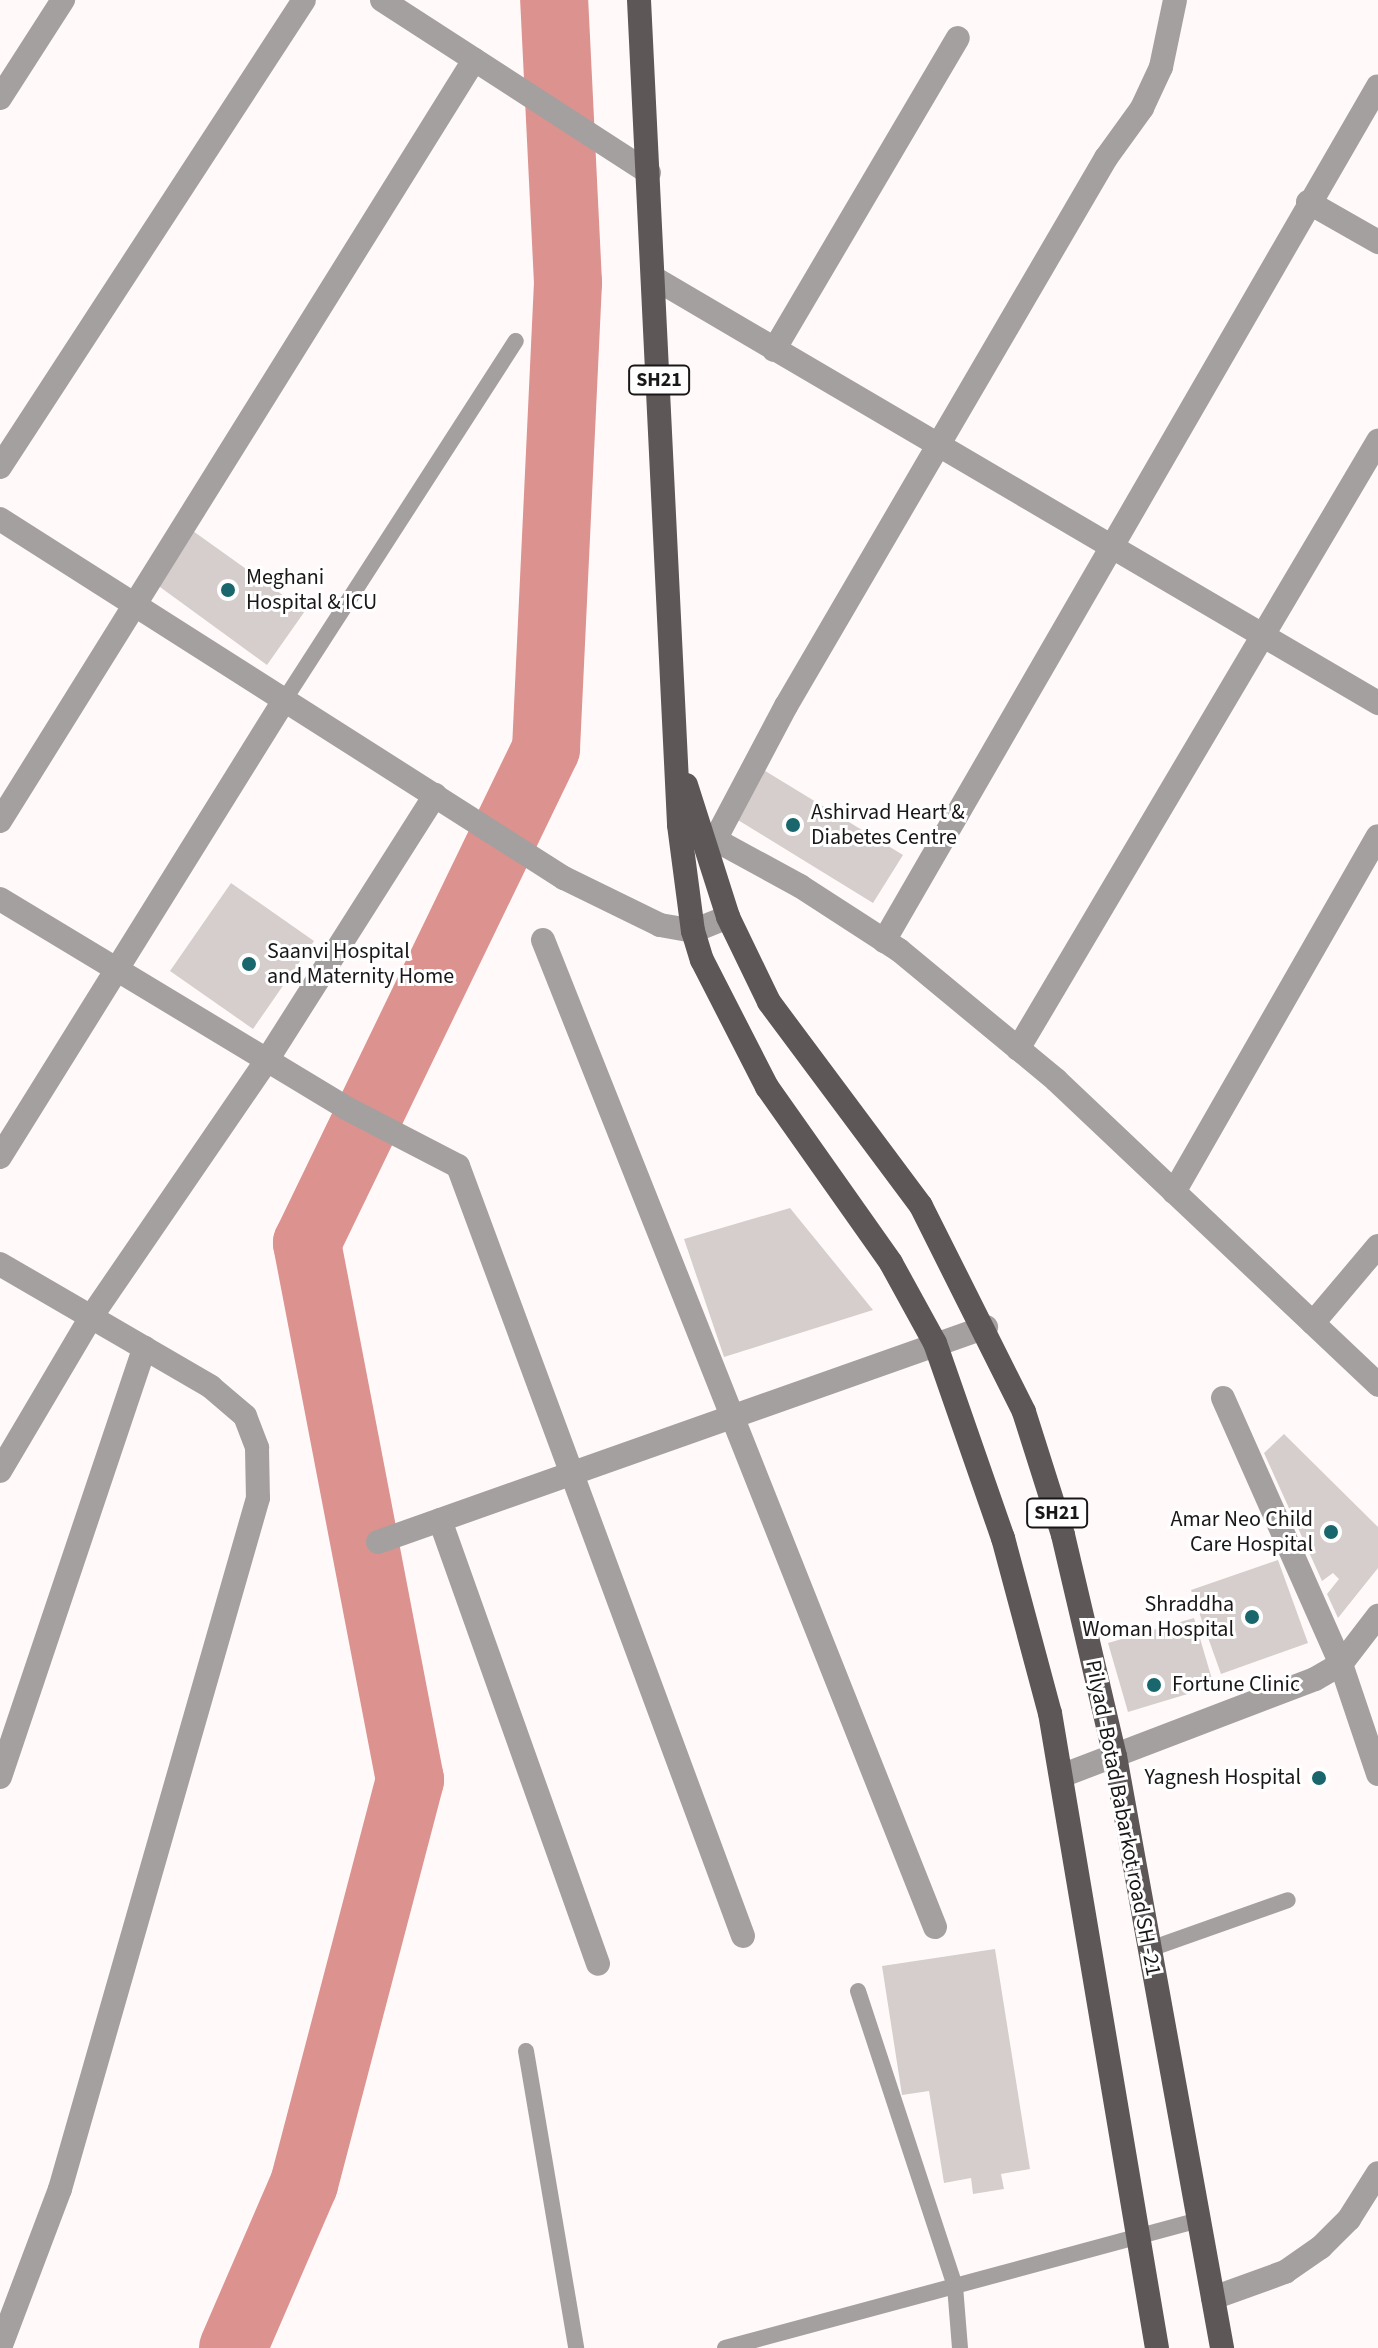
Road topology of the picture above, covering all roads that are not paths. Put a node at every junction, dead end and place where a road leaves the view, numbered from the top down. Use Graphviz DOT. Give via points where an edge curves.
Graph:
graph roads {
  1 [pos="63,0"];
  2 [pos="304,0"];
  3 [pos="382,0"];
  4 [pos="639,0"];
  5 [pos="1175,0"];
  6 [pos="958,38"];
  7 [pos="474,60"];
  8 [pos="1378,86"];
  9 [pos="0,98"];
  10 [pos="649,173"];
  11 [pos="1308,202"];
  12 [pos="1378,242"];
  13 [pos="654,278"];
  14 [pos="516,341"];
  15 [pos="774,350"];
  16 [pos="1378,441"];
  17 [pos="939,449"];
  18 [pos="0,467"];
  19 [pos="0,519"];
  20 [pos="1108,547"];
  21 [pos="131,603"];
  22 [pos="1262,636"];
  23 [pos="285,699"];
  24 [pos="1378,703"];
  25 [pos="678,760"];
  26 [pos="435,795"];
  27 [pos="0,821"];
  28 [pos="708,836"];
  29 [pos="1378,836"];
  30 [pos="0,899"];
  31 [pos="728,917"];
  32 [pos="693,931"];
  33 [pos="543,940"];
  34 [pos="884,941"];
  35 [pos="115,968"];
  36 [pos="1018,1049"];
  37 [pos="267,1060"];
  38 [pos="0,1157"];
  39 [pos="1174,1192"];
  40 [pos="1378,1246"];
  41 [pos="0,1264"];
  42 [pos="91,1317"];
  43 [pos="1313,1323"];
  44 [pos="986,1327"];
  45 [pos="935,1343"];
  46 [pos="144,1348"];
  47 [pos="1378,1385"];
  48 [pos="1223,1398"];
  49 [pos="728,1416"];
  50 [pos="0,1471"];
  51 [pos="572,1472"];
  52 [pos="440,1520"];
  53 [pos="378,1542"];
  54 [pos="1378,1616"];
  55 [pos="1341,1664"];
  56 [pos="1115,1756"];
  57 [pos="1378,1774"];
  58 [pos="1061,1776"];
  59 [pos="0,1777"];
  60 [pos="1288,1900"];
  61 [pos="935,1927"];
  62 [pos="743,1936"];
  63 [pos="1150,1949"];
  64 [pos="598,1964"];
  65 [pos="858,1991"];
  66 [pos="526,2051"];
  67 [pos="1378,2173"];
  68 [pos="1199,2220"];
  69 [pos="1138,2240"];
  70 [pos="955,2286"];
  71 [pos="1213,2298"];
  72 [pos="0,2348"];
  73 [pos="576,2348"];
  74 [pos="725,2348"];
  75 [pos="960,2348"];
  76 [pos="1157,2348"];
  77 [pos="1222,2348"];
  1 -- 9 [label="street"];
  2 -- 18 [label="street"];
  3 -- 7 [label="street"];
  4 -- 10 [label="main road, Pilyad -Botad Babarkot road SH -21 / SH21"];
  5 -- 17 [label="street" via="1161,67 1142,108 1106,158"];
  6 -- 15 [label="street"];
  7 -- 10 [label="street"];
  7 -- 21 [label="street"];
  8 -- 11 [label="street"];
  10 -- 13 [label="main road, Pilyad -Botad Babarkot road SH -21 / SH21"];
  11 -- 12 [label="street"];
  11 -- 20 [label="street"];
  13 -- 15 [label="street"];
  13 -- 25 [label="main road, Pilyad -Botad Babarkot road SH -21 / SH21"];
  14 -- 23 [label="lane"];
  15 -- 17 [label="street"];
  16 -- 22 [label="street"];
  17 -- 20 [label="street"];
  17 -- 28 [label="street"];
  19 -- 21 [label="street"];
  20 -- 22 [label="street"];
  20 -- 34 [label="street"];
  21 -- 23 [label="street"];
  21 -- 27 [label="street"];
  22 -- 24 [label="street"];
  22 -- 36 [label="street"];
  23 -- 26 [label="street"];
  23 -- 35 [label="street"];
  25 -- 28 [label="main road, Pilyad -Botad Babarkot road SH -21 / SH21"];
  25 -- 32 [label="main road, Pilyad -Botad Babarkot road SH -21 / SH21" via="679,825"];
  26 -- 32 [label="street" via="564,878 660,925"];
  26 -- 37 [label="street"];
  28 -- 31 [label="main road, Pilyad -Botad Babarkot road SH -21 / SH21"];
  28 -- 34 [label="street"];
  29 -- 39 [label="street"];
  30 -- 35 [label="street"];
  31 -- 32 [label="street"];
  31 -- 44 [label="main road, Pilyad -Botad Babarkot road SH -21 / SH21" via="769,1002 921,1206"];
  32 -- 45 [label="main road, Pilyad -Botad Babarkot road SH -21 / SH21" via="702,960 767,1087 891,1263"];
  33 -- 49 [label="street"];
  34 -- 36 [label="street"];
  35 -- 37 [label="street"];
  35 -- 38 [label="street"];
  36 -- 39 [label="street"];
  37 -- 42 [label="street"];
  37 -- 51 [label="street" via="346,1108 435,1151 462,1174"];
  39 -- 43 [label="street"];
  40 -- 43 [label="street"];
  41 -- 42 [label="street"];
  42 -- 46 [label="street"];
  42 -- 50 [label="street"];
  43 -- 47 [label="street"];
  44 -- 45 [label="street"];
  44 -- 56 [label="main road, Pilyad -Botad Babarkot road SH -21 / SH21" via="1024,1412 1063,1535"];
  45 -- 49 [label="street"];
  45 -- 58 [label="main road, Pilyad -Botad Babarkot road SH -21 / SH21" via="1003,1538 1050,1713"];
  46 -- 59 [label="street"];
  46 -- 72 [label="street" via="211,1387 245,1416 257,1448 258,1498 60,2189"];
  48 -- 55 [label="street"];
  49 -- 51 [label="street"];
  49 -- 61 [label="street"];
  51 -- 52 [label="street"];
  51 -- 62 [label="street"];
  52 -- 53 [label="street"];
  52 -- 64 [label="street"];
  54 -- 55 [label="street"];
  55 -- 56 [label="street" via="1284,1693"];
  55 -- 57 [label="street"];
  56 -- 58 [label="street"];
  56 -- 63 [label="main road, Pilyad -Botad Babarkot road SH -21 / SH21"];
  58 -- 69 [label="main road, Pilyad -Botad Babarkot road SH -21 / SH21"];
  60 -- 63 [label="lane"];
  63 -- 68 [label="main road, Pilyad -Botad Babarkot road SH -21 / SH21"];
  65 -- 70 [label="lane"];
  66 -- 73 [label="lane"];
  67 -- 71 [label="street" via="1349,2219 1321,2247 1285,2272"];
  68 -- 69 [label="lane"];
  68 -- 71 [label="main road, Pilyad -Botad Babarkot road SH -21 / SH21"];
  69 -- 70 [label="lane"];
  69 -- 76 [label="main road, Pilyad -Botad Babarkot road SH -21 / SH21"];
  70 -- 74 [label="lane"];
  70 -- 75 [label="lane"];
  71 -- 77 [label="main road, Pilyad -Botad Babarkot road SH -21 / SH21"];
}
